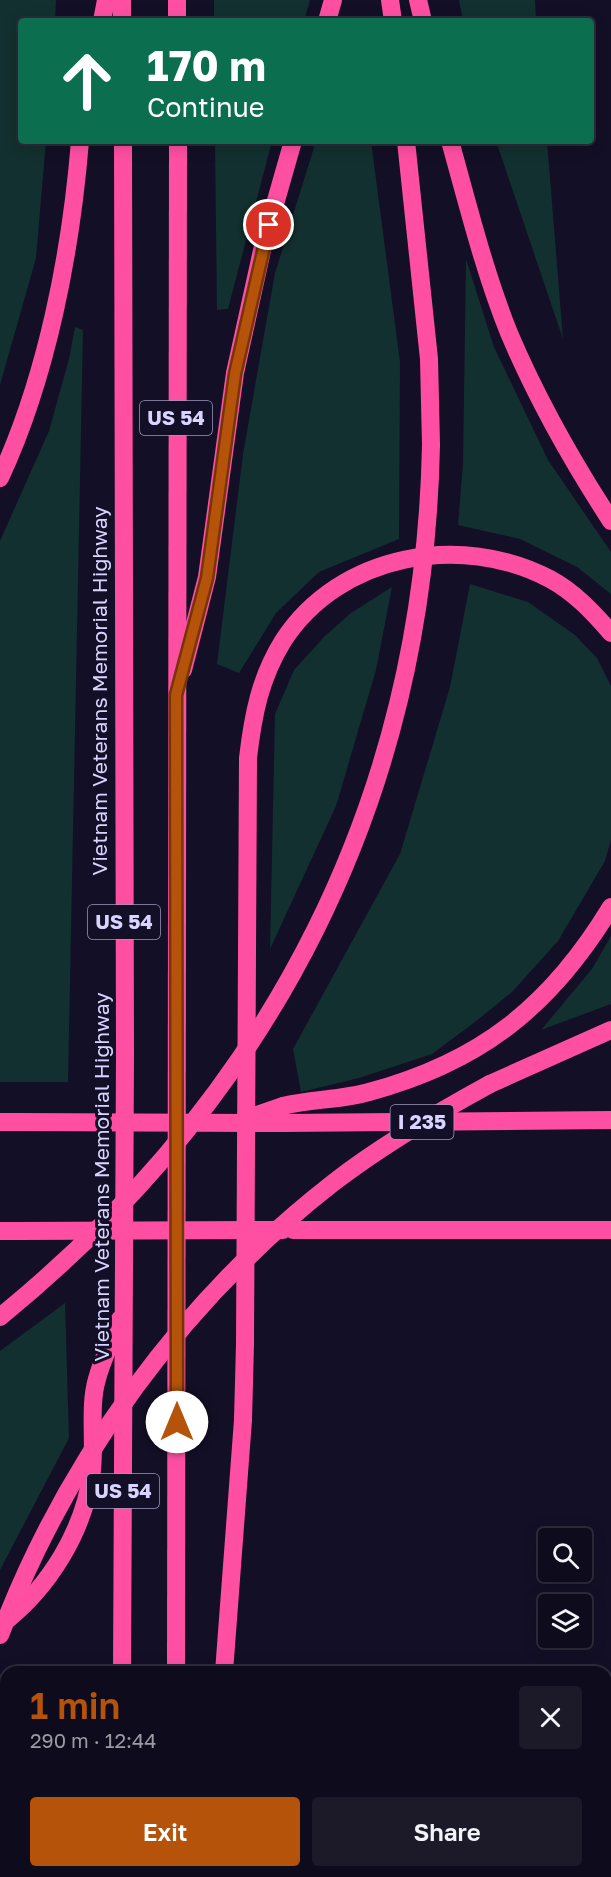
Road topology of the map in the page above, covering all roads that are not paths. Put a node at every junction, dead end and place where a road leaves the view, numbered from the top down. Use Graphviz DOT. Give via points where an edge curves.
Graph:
graph roads {
  1 [pos="106,0"];
  2 [pos="122,0"];
  3 [pos="177,0"];
  4 [pos="333,0"];
  5 [pos="390,0"];
  6 [pos="418,0"];
  7 [pos="103,18"];
  8 [pos="122,18"];
  9 [pos="177,18"];
  10 [pos="328,18"];
  11 [pos="393,18"];
  12 [pos="422,18"];
  13 [pos="81,144"];
  14 [pos="123,144"];
  15 [pos="178,144"];
  16 [pos="291,144"];
  17 [pos="406,144"];
  18 [pos="451,144"];
  19 [pos="0,478"];
  20 [pos="611,521"];
  21 [pos="611,633"];
  22 [pos="176,695"];
  23 [pos="611,907"];
  24 [pos="611,1030"];
  25 [pos="283,1115"];
  26 [pos="611,1120"];
  27 [pos="7,1122"];
  28 [pos="611,1230"];
  29 [pos="9,1231"];
  30 [pos="124,1310"];
  31 [pos="0,1317"];
  32 [pos="0,1626"];
  33 [pos="0,1635"];
  34 [pos="122,1666"];
  35 [pos="176,1666"];
  36 [pos="224,1666"];
  1 -- 7 [label="highway"];
  2 -- 8 [label="highway"];
  3 -- 9 [label="highway"];
  4 -- 10 [label="highway"];
  5 -- 11 [label="highway"];
  6 -- 12 [label="highway"];
  13 -- 19 [label="highway" via="61,282 34,387"];
  14 -- 30 [label="highway, Vietnam Veterans Memorial Highway / US 54"];
  15 -- 22 [label="highway, US 54"];
  16 -- 22 [label="highway" via="235,374 207,578"];
  17 -- 31 [label="highway, bridge" via="429,359 430,509 422,587 406,674 375,786 352,848 298,965 229,1073 155,1170 73,1254"];
  18 -- 20 [label="highway" via="509,332 566,450"];
  21 -- 36 [label="highway" via="552,580 508,561 481,555 440,554 402,559 341,585 308,611 284,640 259,690 248,758 243,1420"];
  22 -- 35 [label="highway, US 54"];
  23 -- 25 [label="highway" via="575,963 551,990 472,1052 411,1080"];
  24 -- 33 [label="highway, bridge" via="490,1084 399,1137 333,1183 250,1256 190,1319 117,1412 47,1530"];
  25 -- 26 [label="highway, I 235"];
  25 -- 27 [label="highway, I 235, bridge" via="233,1123"];
  28 -- 29 [label="highway, bridge"];
  30 -- 32 [label="highway" via="96,1380 92,1472 81,1512 63,1555 41,1587"];
  30 -- 34 [label="highway, Vietnam Veterans Memorial Highway / US 54"];
}
